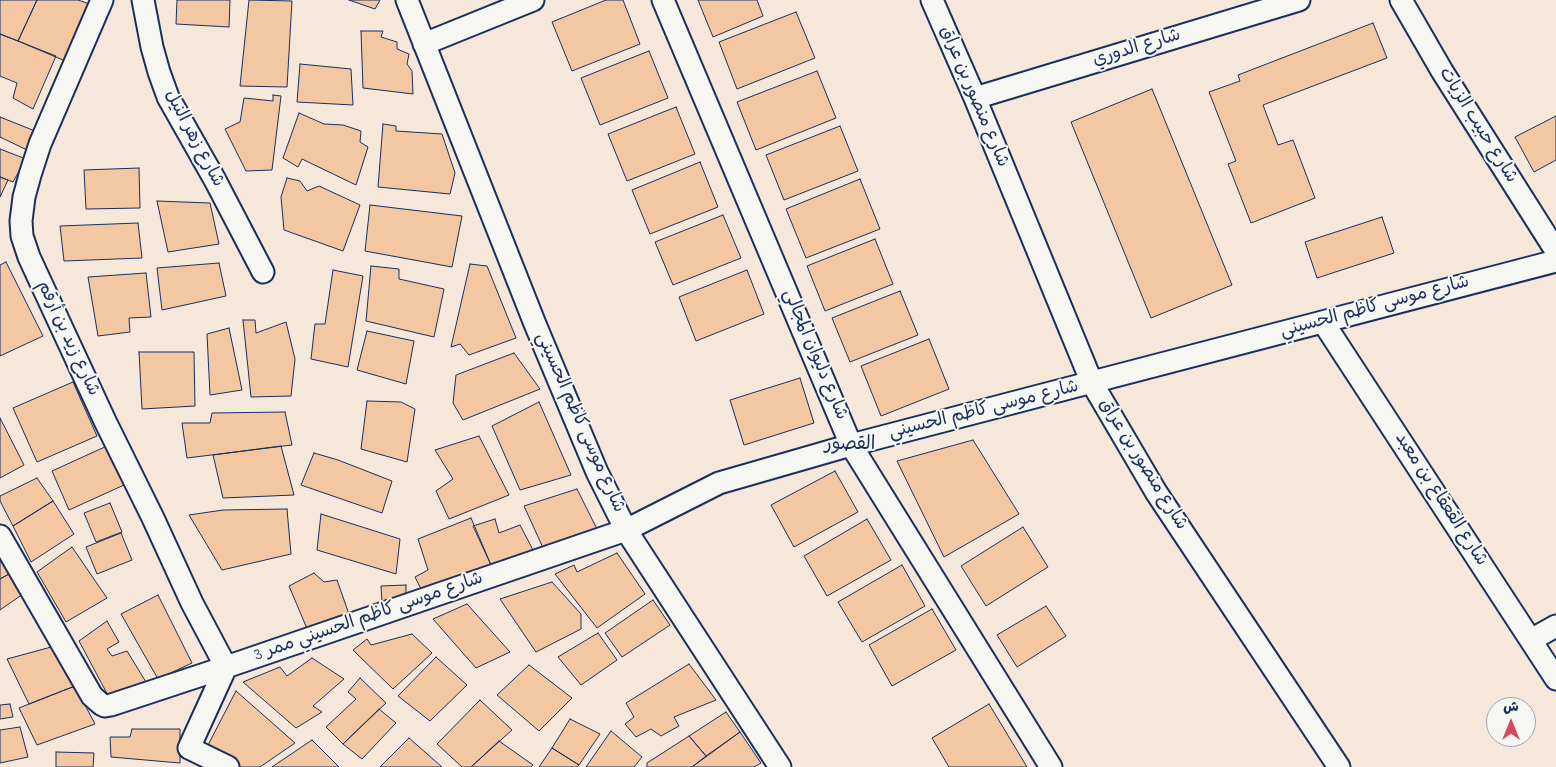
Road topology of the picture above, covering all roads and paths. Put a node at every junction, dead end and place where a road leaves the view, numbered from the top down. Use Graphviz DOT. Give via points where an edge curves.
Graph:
graph roads {
  1 [pos="102,0"];
  2 [pos="143,0"];
  3 [pos="407,0"];
  4 [pos="533,0"];
  5 [pos="663,0"];
  6 [pos="932,0"];
  7 [pos="1299,0"];
  8 [pos="1401,0"];
  9 [pos="424,44"];
  10 [pos="974,98"];
  11 [pos="1556,251"];
  12 [pos="1556,261"];
  13 [pos="263,272"];
  14 [pos="1323,322"];
  15 [pos="1092,384"];
  16 [pos="851,445"];
  17 [pos="626,530"];
  18 [pos="0,536"];
  19 [pos="1556,626"];
  20 [pos="1531,640"];
  21 [pos="226,667"];
  22 [pos="1556,679"];
  23 [pos="228,767"];
  24 [pos="780,767"];
  25 [pos="1051,767"];
  26 [pos="1339,767"];
  1 -- 21 [label="street, شارع زيد بن أرقم" via="40,144 24,197 22,236 28,257 105,421"];
  2 -- 13 [label="street, شارع زهر النيل" via="152,47 168,97"];
  3 -- 9 [label="street, شارع موسى كاظم الحسيني"];
  4 -- 9 [label="street"];
  5 -- 16 [label="street, شارع دليوان المجالي"];
  6 -- 10 [label="street, شارع منصور بن عراق"];
  7 -- 10 [label="street, شارع الدوري"];
  8 -- 11 [label="street, شارع حبيب الزيات"];
  9 -- 17 [label="street, شارع موسى كاظم الحسيني" via="597,472"];
  10 -- 15 [label="street, شارع منصور بن عراق"];
  12 -- 14 [label="street, شارع موسى كاظم الحسيني"];
  14 -- 15 [label="street, شارع موسى كاظم الحسيني"];
  14 -- 20 [label="street, شارع القعقاع بن معبد"];
  15 -- 16 [label="street, شارع موسى كاظم الحسيني"];
  15 -- 26 [label="street, شارع منصور بن عراق" via="1156,492"];
  16 -- 17 [label="street, شارع موسى كاظم الحسيني" via="719,483"];
  16 -- 25 [label="street, شارع دليوان المجالي"];
  17 -- 21 [label="street, شارع موسى كاظم الحسيني ممر 3"];
  17 -- 24 [label="street"];
  18 -- 21 [label="street, شارع موسى كاظم الحسيني ممر 3" via="92,696 101,704 111,705"];
  19 -- 20 [label="street"];
  20 -- 22 [label="street, شارع القعقاع بن معبد"];
  21 -- 23 [label="street" via="189,748"];
}
